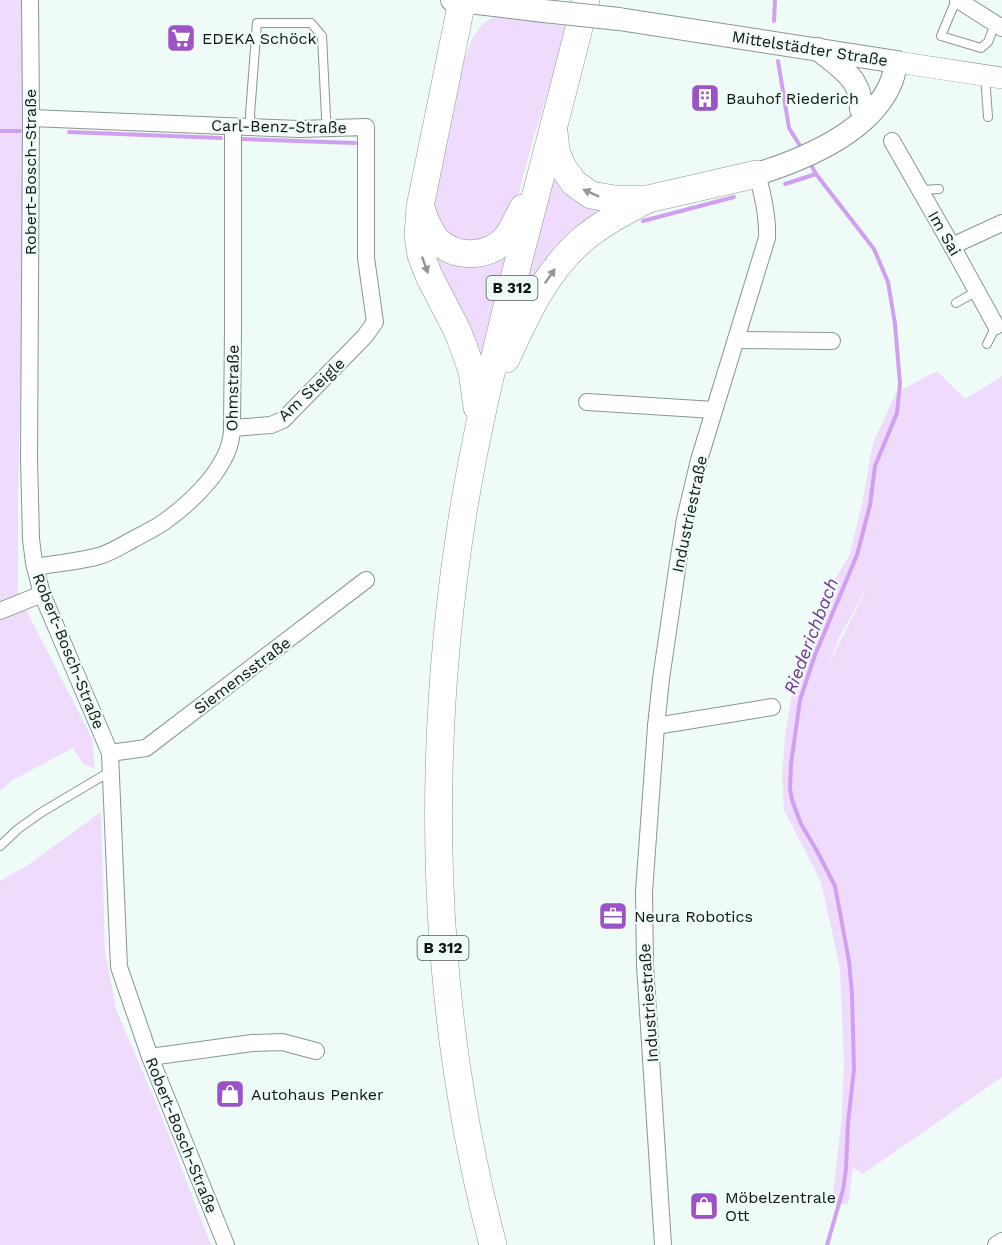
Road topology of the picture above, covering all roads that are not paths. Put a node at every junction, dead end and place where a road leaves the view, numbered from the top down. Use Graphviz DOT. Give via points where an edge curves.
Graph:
graph roads {
  1 [pos="30,0"];
  2 [pos="586,0"];
  3 [pos="957,0"];
  4 [pos="457,1"];
  5 [pos="999,26"];
  6 [pos="818,49"];
  7 [pos="871,58"];
  8 [pos="897,62"];
  9 [pos="994,76"];
  10 [pos="861,109"];
  11 [pos="988,117"];
  12 [pos="31,118"];
  13 [pos="554,124"];
  14 [pos="232,126"];
  15 [pos="251,127"];
  16 [pos="328,128"];
  17 [pos="850,129"];
  18 [pos="892,141"];
  19 [pos="541,174"];
  20 [pos="757,174"];
  21 [pos="939,189"];
  22 [pos="920,190"];
  23 [pos="648,199"];
  24 [pos="420,207"];
  25 [pos="1002,223"];
  26 [pos="952,246"];
  27 [pos="977,291"];
  28 [pos="956,303"];
  29 [pos="375,322"];
  30 [pos="996,326"];
  31 [pos="736,340"];
  32 [pos="832,341"];
  33 [pos="987,344"];
  34 [pos="588,402"];
  35 [pos="714,410"];
  36 [pos="482,413"];
  37 [pos="232,428"];
  38 [pos="35,567"];
  39 [pos="366,579"];
  40 [pos="42,594"];
  41 [pos="0,611"];
  42 [pos="772,707"];
  43 [pos="656,726"];
  44 [pos="110,753"];
  45 [pos="111,771"];
  46 [pos="0,846"];
  47 [pos="316,1051"];
  48 [pos="150,1057"];
  49 [pos="1002,1241"];
  50 [pos="226,1245"];
  51 [pos="493,1245"];
  52 [pos="663,1245"];
  53 [pos="996,1245"];
  1 -- 12 [label="street, Robert-Bosch-Straße"];
  2 -- 13 [label="highway, B 312"];
  3 -- 5 [label="street"];
  3 -- 5 [label="lane" via="941,36 981,48"];
  4 -- 6 [label="main road, Mittelstädter Straße, bridge" via="618,19"];
  4 -- 24 [label="highway"];
  6 -- 7 [label="main road, Mittelstädter Straße"];
  6 -- 10 [label="main road" via="850,77"];
  7 -- 8 [label="main road, Mittelstädter Straße"];
  7 -- 10 [label="main road"];
  8 -- 9 [label="street, Mittelstädter Straße"];
  8 -- 17 [label="main road" via="880,101"];
  9 -- 11 [label="lane"];
  10 -- 17 [label="main road"];
  12 -- 14 [label="street, Carl-Benz-Straße"];
  12 -- 38 [label="street, Robert-Bosch-Straße" via="29,480"];
  13 -- 19 [label="highway, B 312"];
  23 -- 13 [label="highway, one-way" via="591,195 574,183 556,151"];
  14 -- 15 [label="street, Carl-Benz-Straße"];
  14 -- 37 [label="street, Ohmstraße"];
  15 -- 16 [label="street, Carl-Benz-Straße"];
  15 -- 16 [label="lane" via="257,23 311,23 322,36"];
  16 -- 29 [label="street, Carl-Benz-Straße" via="366,127 366,258"];
  17 -- 20 [label="main road" via="840,139 793,162"];
  18 -- 22 [label="street, Im Sai"];
  19 -- 24 [label="highway" via="507,237 480,253 451,250 439,242"];
  19 -- 36 [label="highway, B 312"];
  20 -- 23 [label="highway"];
  20 -- 31 [label="street, Industriestraße" via="767,217 767,238"];
  21 -- 22 [label="lane"];
  22 -- 26 [label="street, Im Sai"];
  36 -- 23 [label="highway, one-way" via="529,311 552,272 583,239"];
  24 -- 36 [label="highway, one-way" via="421,255 457,330"];
  25 -- 26 [label="street"];
  26 -- 27 [label="street, Im Sai"];
  27 -- 28 [label="lane"];
  27 -- 30 [label="street, Im Sai"];
  29 -- 37 [label="street, Am Steigle" via="283,420 271,425"];
  30 -- 33 [label="lane"];
  31 -- 32 [label="street"];
  31 -- 35 [label="street, Industriestraße"];
  34 -- 35 [label="street"];
  35 -- 43 [label="street, Industriestraße" via="685,519"];
  36 -- 51 [label="highway, B 312" via="463,511 446,648 438,837 451,1026"];
  37 -- 38 [label="street, Ohmstraße" via="228,449 209,480 163,523 101,556"];
  38 -- 40 [label="street, Robert-Bosch-Straße"];
  39 -- 44 [label="street, Siemensstraße" via="146,748"];
  40 -- 41 [label="street"];
  40 -- 44 [label="street, Robert-Bosch-Straße"];
  42 -- 43 [label="street"];
  43 -- 52 [label="street, Industriestraße" via="644,927"];
  44 -- 45 [label="street, Robert-Bosch-Straße"];
  45 -- 46 [label="lane" via="18,829"];
  45 -- 48 [label="street, Robert-Bosch-Straße" via="120,967"];
  47 -- 48 [label="street" via="272,1042"];
  48 -- 50 [label="street, Robert-Bosch-Straße"];
  49 -- 53 [label="street"];
}
